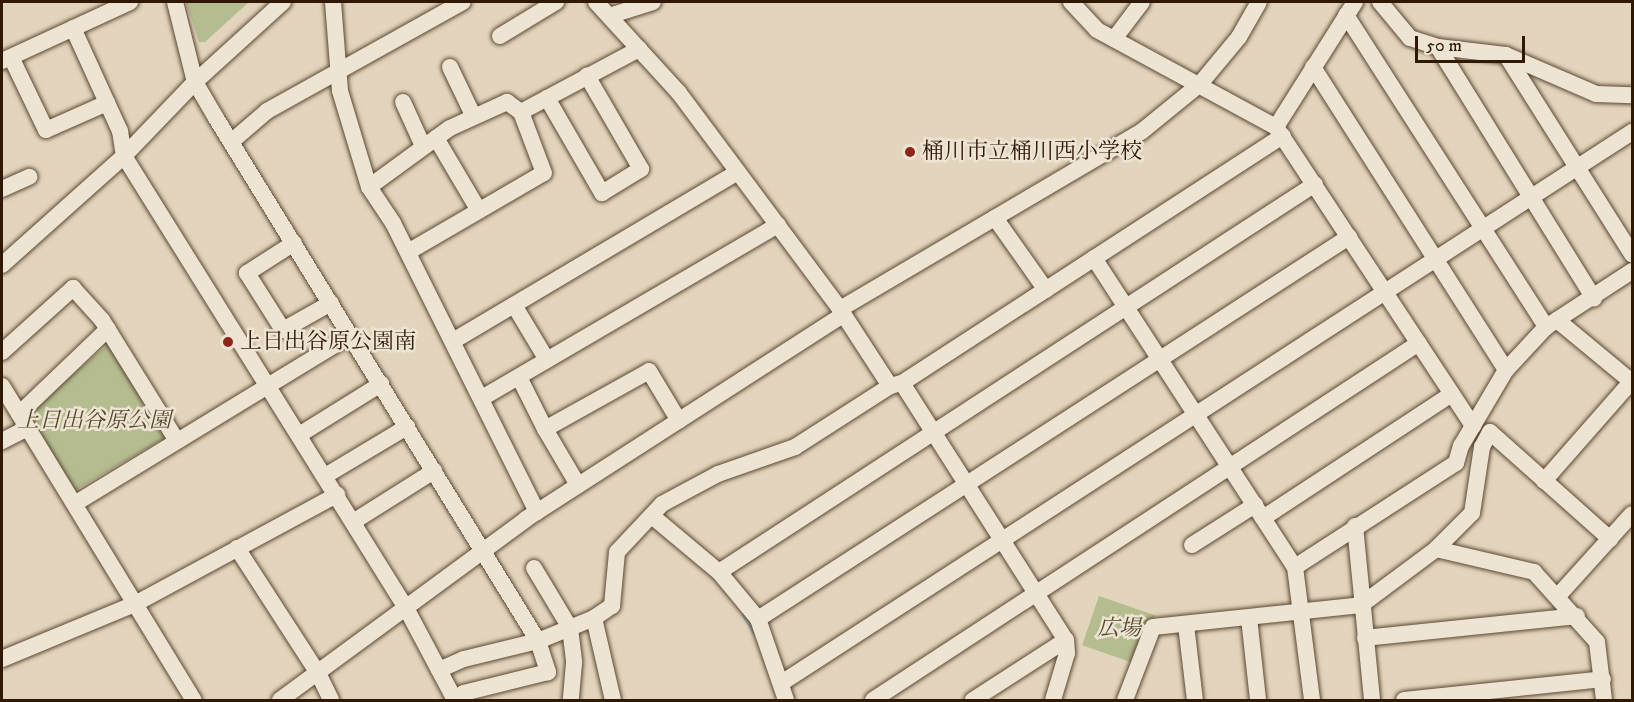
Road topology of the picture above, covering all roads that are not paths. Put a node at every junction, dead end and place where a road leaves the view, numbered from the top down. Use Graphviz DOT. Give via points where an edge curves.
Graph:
graph roads {
  1 [pos="130,2"];
  2 [pos="175,2"];
  3 [pos="283,2"];
  4 [pos="348,2"];
  5 [pos="463,2"];
  6 [pos="556,2"];
  7 [pos="596,2"];
  8 [pos="653,2"];
  9 [pos="1071,2"];
  10 [pos="1142,2"];
  11 [pos="1258,2"];
  12 [pos="1380,2"];
  13 [pos="334,7"];
  14 [pos="1350,8"];
  15 [pos="609,16"];
  16 [pos="73,28"];
  17 [pos="500,36"];
  18 [pos="1114,39"];
  19 [pos="1438,47"];
  20 [pos="639,49"];
  21 [pos="1506,55"];
  22 [pos="6,59"];
  23 [pos="450,67"];
  24 [pos="1313,68"];
  25 [pos="339,72"];
  26 [pos="587,76"];
  27 [pos="195,82"];
  28 [pos="1200,84"];
  29 [pos="1632,95"];
  30 [pos="547,98"];
  31 [pos="403,102"];
  32 [pos="106,103"];
  33 [pos="521,112"];
  34 [pos="474,117"];
  35 [pos="1280,132"];
  36 [pos="1631,136"];
  37 [pos="231,142"];
  38 [pos="430,142"];
  39 [pos="124,156"];
  40 [pos="1578,168"];
  41 [pos="738,172"];
  42 [pos="28,177"];
  43 [pos="1315,184"];
  44 [pos="369,187"];
  45 [pos="2,189"];
  46 [pos="1530,198"];
  47 [pos="478,209"];
  48 [pos="995,218"];
  49 [pos="778,225"];
  50 [pos="1483,228"];
  51 [pos="1349,237"];
  52 [pos="294,243"];
  53 [pos="408,252"];
  54 [pos="1632,254"];
  55 [pos="1094,258"];
  56 [pos="1435,259"];
  57 [pos="2,265"];
  58 [pos="1632,271"];
  59 [pos="1046,290"];
  60 [pos="1385,291"];
  61 [pos="1594,299"];
  62 [pos="331,303"];
  63 [pos="513,305"];
  64 [pos="1126,307"];
  65 [pos="842,312"];
  66 [pos="1552,324"];
  67 [pos="108,329"];
  68 [pos="351,335"];
  69 [pos="453,341"];
  70 [pos="1419,343"];
  71 [pos="2,352"];
  72 [pos="1160,359"];
  73 [pos="547,360"];
  74 [pos="1506,370"];
  75 [pos="519,377"];
  76 [pos="1632,381"];
  77 [pos="381,384"];
  78 [pos="896,384"];
  79 [pos="2,386"];
  80 [pos="269,386"];
  81 [pos="1452,394"];
  82 [pos="482,398"];
  83 [pos="1195,413"];
  84 [pos="23,421"];
  85 [pos="679,421"];
  86 [pos="1473,426"];
  87 [pos="407,427"];
  88 [pos="545,429"];
  89 [pos="933,432"];
  90 [pos="299,435"];
  91 [pos="2,441"];
  92 [pos="177,441"];
  93 [pos="1230,465"];
  94 [pos="434,471"];
  95 [pos="325,476"];
  96 [pos="1544,481"];
  97 [pos="578,485"];
  98 [pos="966,485"];
  99 [pos="336,495"];
  100 [pos="76,503"];
  101 [pos="1259,511"];
  102 [pos="537,512"];
  103 [pos="1632,514"];
  104 [pos="652,516"];
  105 [pos="352,522"];
  106 [pos="1355,526"];
  107 [pos="1000,539"];
  108 [pos="1610,539"];
  109 [pos="1192,545"];
  110 [pos="237,548"];
  111 [pos="1436,549"];
  112 [pos="483,551"];
  113 [pos="1296,567"];
  114 [pos="534,568"];
  115 [pos="719,572"];
  116 [pos="1034,592"];
  117 [pos="1558,596"];
  118 [pos="135,604"];
  119 [pos="1361,605"];
  120 [pos="406,608"];
  121 [pos="1301,612"];
  122 [pos="1577,616"];
  123 [pos="594,618"];
  124 [pos="1249,618"];
  125 [pos="758,619"];
  126 [pos="1186,625"];
  127 [pos="570,628"];
  128 [pos="1365,638"];
  129 [pos="538,640"];
  130 [pos="1066,640"];
  131 [pos="2,659"];
  132 [pos="439,670"];
  133 [pos="318,673"];
  134 [pos="1133,675"];
  135 [pos="1603,679"];
  136 [pos="783,682"];
  137 [pos="189,699"];
  138 [pos="280,700"];
  139 [pos="330,700"];
  140 [pos="455,700"];
  141 [pos="571,700"];
  142 [pos="613,700"];
  143 [pos="786,700"];
  144 [pos="873,700"];
  145 [pos="973,700"];
  146 [pos="1053,700"];
  147 [pos="1125,700"];
  148 [pos="1136,700"];
  149 [pos="1195,700"];
  150 [pos="1258,700"];
  151 [pos="1312,700"];
  152 [pos="1372,700"];
  153 [pos="1404,700"];
  154 [pos="1604,700"];
  1 -- 16 [label="street"];
  2 -- 27 [label="street"];
  3 -- 27 [label="street"];
  4 -- 13 [label="street"];
  5 -- 25 [label="street"];
  6 -- 17 [label="street"];
  7 -- 15 [label="street"];
  8 -- 15 [label="street"];
  9 -- 18 [label="street" via="1096,30"];
  10 -- 18 [label="street"];
  11 -- 28 [label="street" via="1239,37"];
  12 -- 19 [label="street" via="1410,38"];
  13 -- 25 [label="street"];
  14 -- 24 [label="street"];
  14 -- 50 [label="street"];
  15 -- 20 [label="street"];
  16 -- 22 [label="street"];
  16 -- 32 [label="street"];
  18 -- 28 [label="street"];
  19 -- 21 [label="street"];
  19 -- 46 [label="street"];
  20 -- 26 [label="street"];
  20 -- 41 [label="street" via="679,93"];
  21 -- 29 [label="street" via="1596,94"];
  21 -- 40 [label="street"];
  22 -- 32 [label="street" via="46,130"];
  23 -- 34 [label="street"];
  24 -- 35 [label="street"];
  24 -- 56 [label="street"];
  25 -- 37 [label="street" via="267,111"];
  25 -- 44 [label="street" via="340,91"];
  26 -- 30 [label="street"];
  26 -- 30 [label="street" via="641,170 602,193"];
  27 -- 37 [label="street"];
  27 -- 39 [label="street"];
  28 -- 35 [label="street"];
  28 -- 48 [label="street" via="1141,132"];
  30 -- 33 [label="street"];
  31 -- 38 [label="street"];
  32 -- 39 [label="street" via="120,131"];
  33 -- 34 [label="street" via="507,102"];
  33 -- 47 [label="street" via="544,173"];
  34 -- 38 [label="street"];
  35 -- 43 [label="street"];
  35 -- 55 [label="street"];
  36 -- 40 [label="street"];
  37 -- 52 [label="street"];
  38 -- 44 [label="street"];
  38 -- 47 [label="street"];
  39 -- 57 [label="street"];
  39 -- 80 [label="street"];
  40 -- 46 [label="street"];
  40 -- 54 [label="street"];
  41 -- 49 [label="street"];
  41 -- 63 [label="street"];
  42 -- 45 [label="street"];
  43 -- 51 [label="street"];
  43 -- 64 [label="street"];
  44 -- 53 [label="street"];
  46 -- 50 [label="street"];
  46 -- 61 [label="street"];
  47 -- 53 [label="street"];
  48 -- 59 [label="street"];
  48 -- 65 [label="street"];
  49 -- 65 [label="street"];
  49 -- 73 [label="street"];
  50 -- 56 [label="street"];
  50 -- 66 [label="street"];
  51 -- 60 [label="street"];
  51 -- 72 [label="street"];
  52 -- 62 [label="street"];
  52 -- 62 [label="street" via="247,273 283,330"];
  53 -- 69 [label="street"];
  55 -- 59 [label="street"];
  55 -- 64 [label="street"];
  56 -- 60 [label="street"];
  56 -- 74 [label="street"];
  58 -- 61 [label="street"];
  59 -- 78 [label="street"];
  60 -- 70 [label="street"];
  60 -- 83 [label="street"];
  61 -- 66 [label="street"];
  62 -- 68 [label="street"];
  63 -- 69 [label="street"];
  63 -- 73 [label="street"];
  64 -- 72 [label="street"];
  64 -- 89 [label="street"];
  65 -- 78 [label="street"];
  65 -- 85 [label="street"];
  66 -- 74 [label="street"];
  66 -- 76 [label="street"];
  67 -- 71 [label="street" via="73,288"];
  67 -- 84 [label="street"];
  67 -- 92 [label="street"];
  68 -- 77 [label="street"];
  68 -- 80 [label="street"];
  69 -- 82 [label="street"];
  70 -- 81 [label="street"];
  70 -- 93 [label="street"];
  72 -- 83 [label="street"];
  72 -- 98 [label="street"];
  73 -- 75 [label="street"];
  74 -- 86 [label="street"];
  75 -- 82 [label="street"];
  75 -- 88 [label="street"];
  76 -- 96 [label="street"];
  77 -- 87 [label="street"];
  77 -- 90 [label="street"];
  78 -- 89 [label="street"];
  78 -- 104 [label="street" via="795,447 718,474 662,504"];
  79 -- 84 [label="street"];
  80 -- 90 [label="street"];
  80 -- 92 [label="street"];
  81 -- 86 [label="street"];
  81 -- 101 [label="street"];
  82 -- 102 [label="street"];
  83 -- 93 [label="street"];
  83 -- 107 [label="street"];
  84 -- 91 [label="street"];
  84 -- 100 [label="street"];
  85 -- 88 [label="street" via="649,371"];
  85 -- 97 [label="street"];
  86 -- 106 [label="street" via="1456,463"];
  87 -- 94 [label="street"];
  87 -- 95 [label="street"];
  88 -- 97 [label="street"];
  89 -- 98 [label="street"];
  89 -- 115 [label="street"];
  90 -- 95 [label="street"];
  92 -- 100 [label="street"];
  93 -- 101 [label="street"];
  93 -- 116 [label="street"];
  94 -- 105 [label="street"];
  94 -- 112 [label="street"];
  95 -- 99 [label="street"];
  96 -- 108 [label="street"];
  96 -- 111 [label="street" via="1490,432 1482,447 1472,513"];
  97 -- 102 [label="street"];
  98 -- 107 [label="street"];
  98 -- 125 [label="street"];
  99 -- 105 [label="street"];
  99 -- 110 [label="street"];
  100 -- 118 [label="street"];
  101 -- 109 [label="street"];
  101 -- 113 [label="street"];
  102 -- 112 [label="street"];
  103 -- 108 [label="street"];
  104 -- 115 [label="street"];
  104 -- 123 [label="street" via="617,552 612,606"];
  105 -- 120 [label="street"];
  106 -- 113 [label="street"];
  106 -- 119 [label="street"];
  107 -- 116 [label="street"];
  107 -- 136 [label="street"];
  108 -- 117 [label="street"];
  110 -- 118 [label="street"];
  110 -- 133 [label="street"];
  111 -- 117 [label="street" via="1534,572"];
  111 -- 119 [label="street"];
  112 -- 120 [label="street"];
  112 -- 129 [label="street"];
  113 -- 121 [label="street"];
  114 -- 127 [label="street"];
  115 -- 125 [label="street"];
  116 -- 130 [label="street"];
  116 -- 144 [label="street"];
  117 -- 122 [label="street"];
  118 -- 131 [label="street"];
  118 -- 137 [label="street"];
  119 -- 121 [label="street"];
  119 -- 128 [label="street"];
  120 -- 132 [label="street"];
  120 -- 133 [label="street"];
  121 -- 124 [label="street"];
  121 -- 151 [label="street"];
  122 -- 128 [label="street"];
  122 -- 135 [label="street" via="1597,642"];
  123 -- 127 [label="street"];
  123 -- 142 [label="street"];
  124 -- 126 [label="street"];
  124 -- 150 [label="street"];
  125 -- 136 [label="street"];
  126 -- 134 [label="street" via="1153,627"];
  126 -- 149 [label="street"];
  127 -- 129 [label="street"];
  127 -- 141 [label="street" via="574,663"];
  128 -- 152 [label="street"];
  129 -- 132 [label="street" via="464,659"];
  129 -- 140 [label="street" via="548,672 464,693"];
  130 -- 145 [label="street"];
  130 -- 146 [label="street" via="1068,653"];
  132 -- 140 [label="street"];
  133 -- 138 [label="street"];
  133 -- 139 [label="street"];
  134 -- 147 [label="street"];
  134 -- 148 [label="street"];
  135 -- 153 [label="street"];
  135 -- 154 [label="street"];
  136 -- 143 [label="street"];
}
